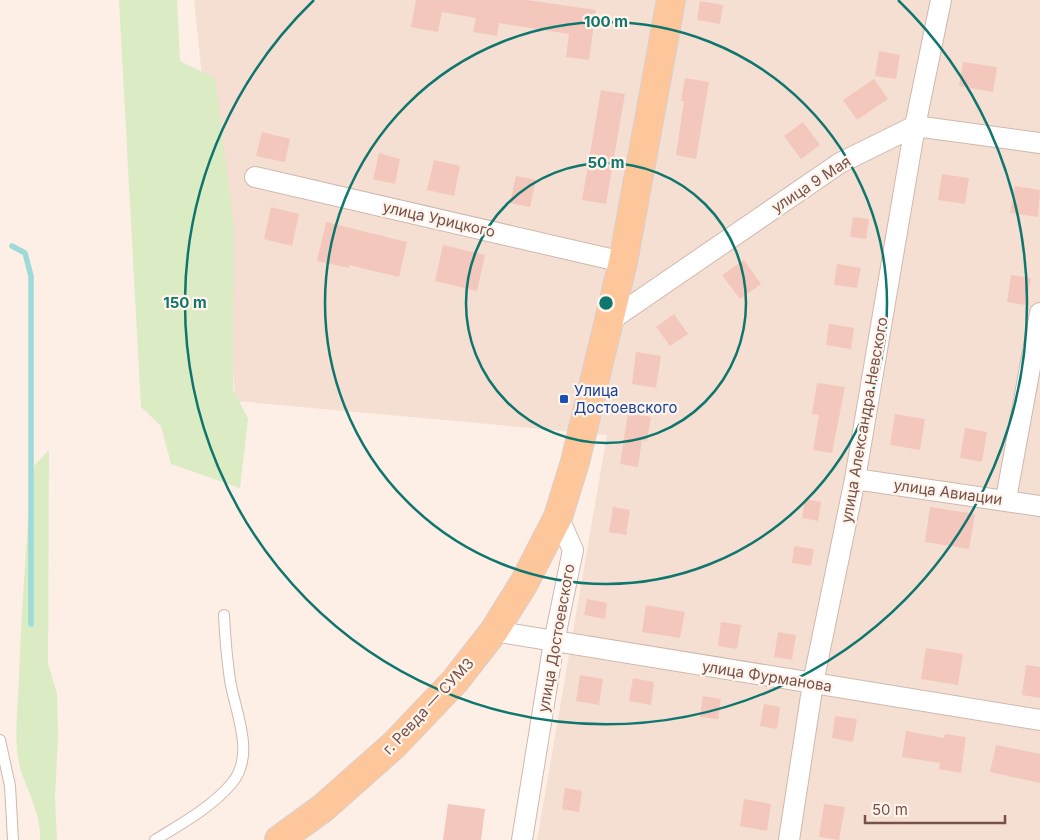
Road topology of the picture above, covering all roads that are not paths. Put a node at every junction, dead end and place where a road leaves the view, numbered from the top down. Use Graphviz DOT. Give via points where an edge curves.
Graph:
graph roads {
  1 [pos="671,0"];
  2 [pos="941,0"];
  3 [pos="915,126"];
  4 [pos="1040,143"];
  5 [pos="255,177"];
  6 [pos="623,262"];
  7 [pos="1040,313"];
  8 [pos="608,322"];
  9 [pos="855,479"];
  10 [pos="1006,500"];
  11 [pos="1040,506"];
  12 [pos="558,516"];
  13 [pos="224,615"];
  14 [pos="494,631"];
  15 [pos="554,642"];
  16 [pos="813,683"];
  17 [pos="1040,720"];
  18 [pos="0,740"];
  19 [pos="13,840"];
  20 [pos="155,840"];
  21 [pos="279,840"];
  22 [pos="522,840"];
  23 [pos="789,840"];
  1 -- 6 [label="main road"];
  2 -- 3 [label="street, улица Александра Невского"];
  3 -- 4 [label="street"];
  3 -- 8 [label="street, улица 9 Мая" via="840,163"];
  3 -- 9 [label="street, улица Александра Невского"];
  5 -- 6 [label="street, улица Урицкого"];
  6 -- 8 [label="main road"];
  7 -- 10 [label="street"];
  8 -- 12 [label="main road" via="575,462"];
  9 -- 10 [label="street, улица Авиации"];
  9 -- 16 [label="street, улица Александра Невского"];
  10 -- 11 [label="street, улица Авиации"];
  12 -- 14 [label="main road, г. Ревда — СУМЗ"];
  12 -- 15 [label="street, улица Достоевского" via="573,550"];
  13 -- 20 [label="lane" via="230,681 241,727 243,753 239,770 222,792"];
  14 -- 15 [label="street, улица Фурманова"];
  14 -- 21 [label="main road, г. Ревда — СУМЗ" via="455,681 394,745 323,808"];
  15 -- 16 [label="street, улица Фурманова"];
  15 -- 22 [label="street, улица Достоевского"];
  16 -- 17 [label="street, улица Фурманова"];
  16 -- 23 [label="street, улица Александра Невского"];
  18 -- 19 [label="lane" via="8,769"];
}
